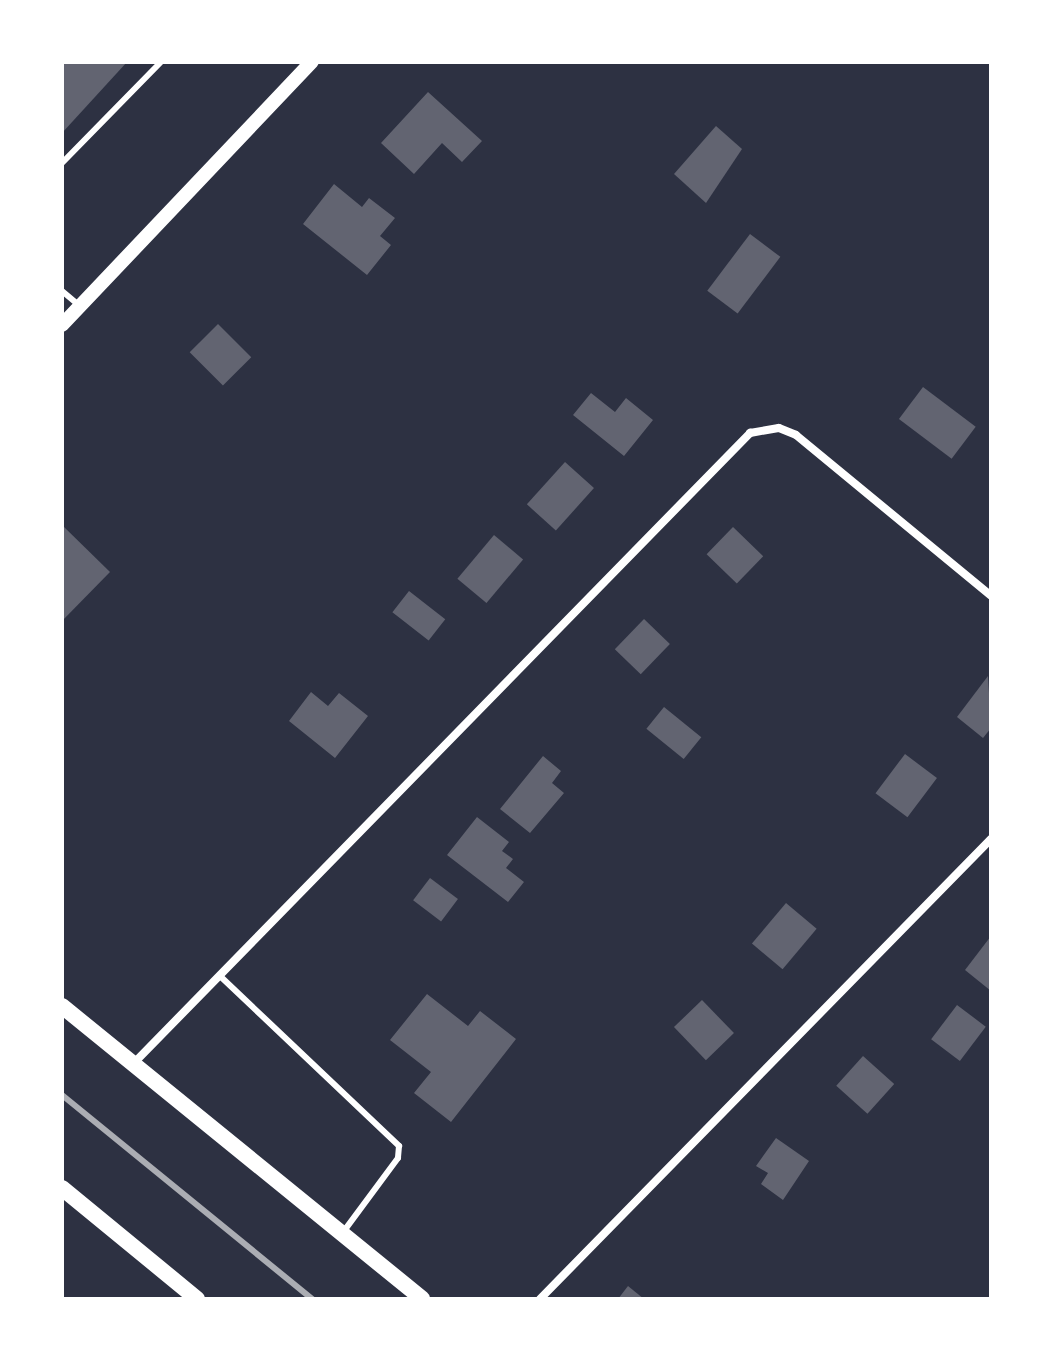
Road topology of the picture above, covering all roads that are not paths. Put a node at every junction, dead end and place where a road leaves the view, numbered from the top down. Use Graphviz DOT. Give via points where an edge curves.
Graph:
graph roads {
  1 [pos="161,62"];
  2 [pos="312,62"];
  3 [pos="62,163"];
  4 [pos="62,291"];
  5 [pos="80,306"];
  6 [pos="62,325"];
  7 [pos="991,596"];
  8 [pos="991,839"];
  9 [pos="220,976"];
  10 [pos="62,1006"];
  11 [pos="133,1064"];
  12 [pos="65,1197"];
  13 [pos="342,1234"];
  14 [pos="197,1299"];
  15 [pos="422,1299"];
  16 [pos="540,1299"];
  1 -- 3 [label="lane"];
  2 -- 5 [label="street"];
  4 -- 5 [label="lane"];
  5 -- 6 [label="street"];
  7 -- 9 [label="street" via="796,435 779,428 750,433"];
  8 -- 16 [label="street"];
  9 -- 11 [label="street"];
  9 -- 13 [label="lane" via="399,1146 398,1158"];
  10 -- 11 [label="main road"];
  11 -- 13 [label="main road"];
  12 -- 14 [label="main road"];
  13 -- 15 [label="main road"];
}
